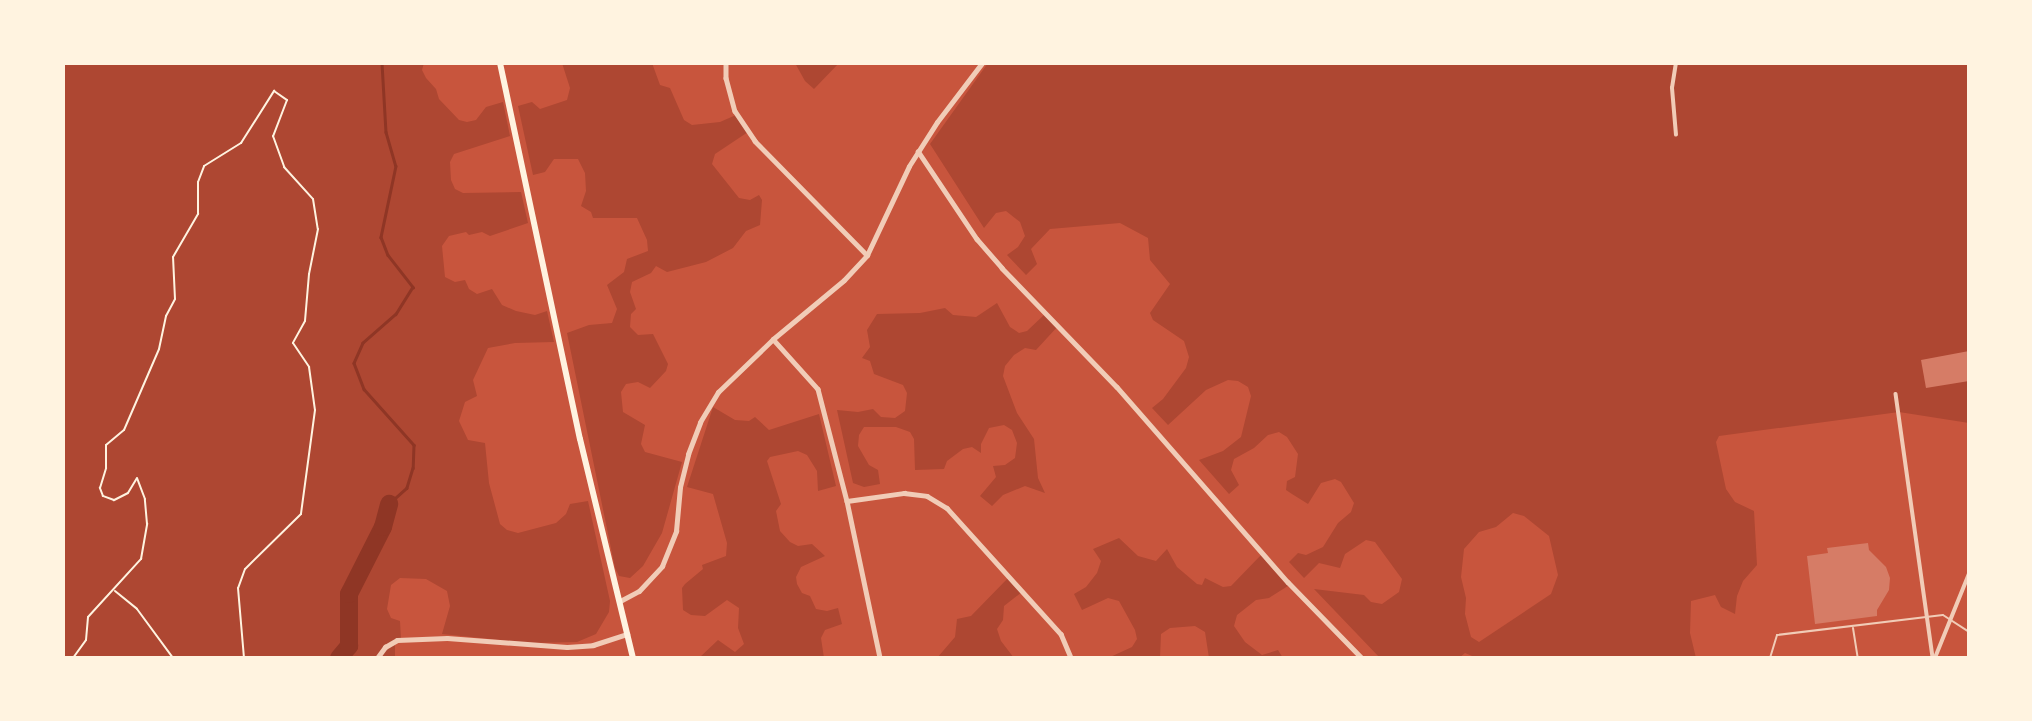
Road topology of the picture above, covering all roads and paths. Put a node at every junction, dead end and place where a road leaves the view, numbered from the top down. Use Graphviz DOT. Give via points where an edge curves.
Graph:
graph roads {
  1 [pos="500,63"];
  2 [pos="726,63"];
  3 [pos="982,63"];
  4 [pos="1676,63"];
  5 [pos="1676,135"];
  6 [pos="918,151"];
  7 [pos="867,255"];
  8 [pos="773,339"];
  9 [pos="1896,394"];
  10 [pos="847,501"];
  11 [pos="1969,573"];
  12 [pos="114,590"];
  13 [pos="620,601"];
  14 [pos="1926,617"];
  15 [pos="1952,621"];
  16 [pos="1853,627"];
  17 [pos="1969,632"];
  18 [pos="627,634"];
  19 [pos="74,658"];
  20 [pos="173,658"];
  21 [pos="244,658"];
  22 [pos="377,658"];
  23 [pos="633,658"];
  24 [pos="880,658"];
  25 [pos="1071,658"];
  26 [pos="1362,658"];
  27 [pos="1770,658"];
  28 [pos="1858,658"];
  29 [pos="1934,658"];
  1 -- 13 [label="main road"];
  2 -- 7 [label="street" via="735,111 755,141"];
  3 -- 6 [label="street"];
  4 -- 5 [label="street" via="1672,88"];
  6 -- 7 [label="street"];
  6 -- 26 [label="street" via="1002,268 1117,387 1287,582"];
  7 -- 8 [label="street"];
  8 -- 10 [label="street" via="818,389"];
  8 -- 13 [label="street" via="718,392 701,422 680,487 676,531 662,566 639,591"];
  9 -- 14 [label="street"];
  10 -- 24 [label="street"];
  10 -- 25 [label="street" via="904,493 927,496 947,508 1061,634"];
  11 -- 15 [label="street"];
  12 -- 19 [label="path" via="88,617 86,640"];
  12 -- 20 [label="path" via="137,609"];
  12 -- 21 [label="path" via="141,559 147,524 137,478 128,493 114,500 103,496 106,445 124,429 159,349 175,299 173,257 198,214 198,182 204,166 241,143 274,91 287,100 273,136 284,167 313,200 318,229 305,321 293,343 309,367 315,410 301,514 244,569 238,588"];
  13 -- 18 [label="main road"];
  14 -- 15 [label="lane" via="1943,615"];
  14 -- 16 [label="lane"];
  14 -- 29 [label="street"];
  15 -- 17 [label="lane"];
  15 -- 29 [label="street"];
  16 -- 27 [label="lane" via="1777,635"];
  16 -- 28 [label="lane"];
  18 -- 22 [label="street" via="593,645 567,647 447,638 397,640"];
  18 -- 23 [label="main road"];
}
